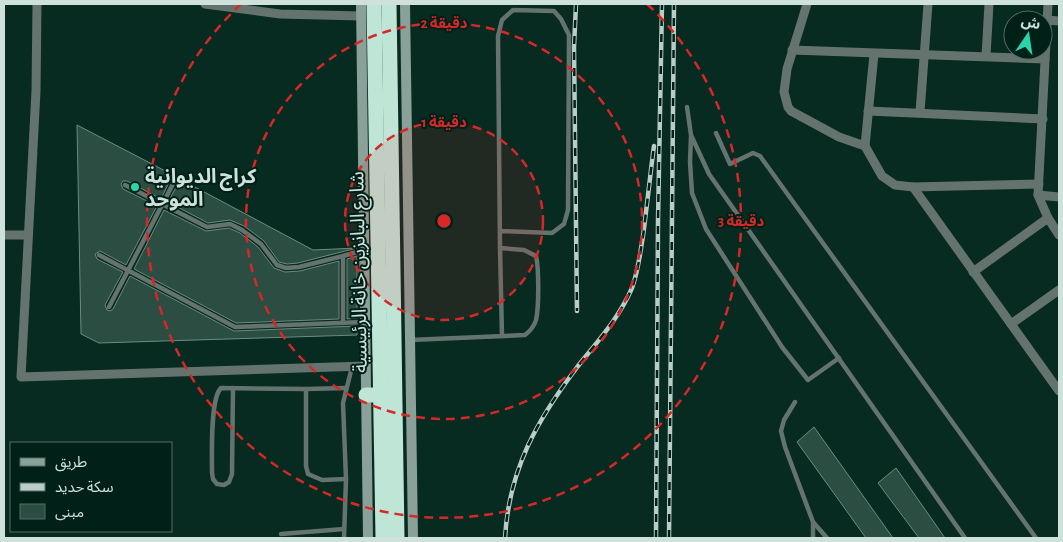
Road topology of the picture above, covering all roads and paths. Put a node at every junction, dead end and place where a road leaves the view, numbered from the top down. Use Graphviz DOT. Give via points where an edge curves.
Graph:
graph roads {
  1 [pos="37,4"];
  2 [pos="205,4"];
  3 [pos="361,4"];
  4 [pos="374,4"];
  5 [pos="389,4"];
  6 [pos="405,4"];
  7 [pos="807,4"];
  8 [pos="928,4"];
  9 [pos="989,4"];
  10 [pos="361,16"];
  11 [pos="792,50"];
  12 [pos="874,54"];
  13 [pos="925,56"];
  14 [pos="986,56"];
  15 [pos="1003,57"];
  16 [pos="1045,60"];
  17 [pos="686,107"];
  18 [pos="868,110"];
  19 [pos="920,112"];
  20 [pos="1043,119"];
  21 [pos="369,133"];
  22 [pos="716,133"];
  23 [pos="691,135"];
  24 [pos="865,146"];
  25 [pos="175,180"];
  26 [pos="125,184"];
  27 [pos="1039,184"];
  28 [pos="913,188"];
  29 [pos="1038,195"];
  30 [pos="1059,197"];
  31 [pos="162,204"];
  32 [pos="1048,218"];
  33 [pos="501,232"];
  34 [pos="4,235"];
  35 [pos="28,235"];
  36 [pos="1059,235"];
  37 [pos="500,248"];
  38 [pos="364,250"];
  39 [pos="99,255"];
  40 [pos="343,256"];
  41 [pos="128,270"];
  42 [pos="974,272"];
  43 [pos="1059,290"];
  44 [pos="108,307"];
  45 [pos="364,322"];
  46 [pos="343,323"];
  47 [pos="1011,324"];
  48 [pos="502,336"];
  49 [pos="404,337"];
  50 [pos="839,358"];
  51 [pos="353,366"];
  52 [pos="365,366"];
  53 [pos="233,388"];
  54 [pos="346,388"];
  55 [pos="306,389"];
  56 [pos="1059,391"];
  57 [pos="366,395"];
  58 [pos="381,396"];
  59 [pos="795,402"];
  60 [pos="346,479"];
  61 [pos="813,522"];
  62 [pos="344,529"];
  63 [pos="281,534"];
  64 [pos="344,538"];
  65 [pos="368,538"];
  66 [pos="383,538"];
  67 [pos="397,538"];
  68 [pos="413,538"];
  69 [pos="813,538"];
  70 [pos="827,538"];
  71 [pos="965,538"];
  72 [pos="1036,538"];
  1 -- 35 [label="street"];
  2 -- 10 [label="street" via="280,14"];
  3 -- 10 [label="main road"];
  4 -- 21 [label="highway, شارع البانزين خانة الرئيسية"];
  5 -- 49 [label="highway, شارع البانزين خانة الرئيسية"];
  6 -- 49 [label="main road"];
  7 -- 11 [label="street"];
  8 -- 13 [label="street"];
  9 -- 14 [label="street"];
  10 -- 21 [label="main road"];
  11 -- 12 [label="street"];
  11 -- 24 [label="street" via="784,92 791,111 838,137"];
  12 -- 13 [label="street"];
  12 -- 18 [label="street"];
  13 -- 14 [label="street"];
  13 -- 19 [label="street"];
  14 -- 15 [label="street"];
  16 -- 20 [label="street"];
  17 -- 23 [label="lane"];
  18 -- 19 [label="street"];
  18 -- 24 [label="street"];
  19 -- 20 [label="street"];
  20 -- 27 [label="street"];
  21 -- 38 [label="main road"];
  21 -- 58 [label="highway, شارع البانزين خانة الرئيسية"];
  22 -- 72 [label="lane" via="730,164 753,153 760,156"];
  23 -- 50 [label="lane" via="709,174"];
  23 -- 50 [label="lane" via="692,193 706,229 782,347 808,380"];
  24 -- 28 [label="street" via="882,176 895,185"];
  25 -- 31 [label="lane"];
  26 -- 31 [label="lane"];
  27 -- 28 [label="street"];
  27 -- 29 [label="street"];
  28 -- 42 [label="street"];
  29 -- 30 [label="street"];
  29 -- 32 [label="street"];
  31 -- 40 [label="lane" via="207,227 230,224 242,230 261,244 278,265 286,268"];
  31 -- 41 [label="lane"];
  32 -- 36 [label="street"];
  32 -- 42 [label="street"];
  33 -- 33 [label="lane" via="498,36 502,20 513,10 554,11 568,35 568,210 564,224 552,233"];
  33 -- 37 [label="lane"];
  34 -- 35 [label="street"];
  35 -- 51 [label="street" via="21,377"];
  37 -- 48 [label="lane"];
  37 -- 48 [label="lane" via="524,250 536,256 538,267 536,319 532,330 524,335"];
  38 -- 40 [label="lane"];
  38 -- 45 [label="main road"];
  39 -- 41 [label="lane"];
  40 -- 46 [label="lane"];
  41 -- 44 [label="lane"];
  41 -- 46 [label="lane" via="235,327"];
  42 -- 47 [label="street"];
  43 -- 47 [label="street"];
  45 -- 46 [label="lane"];
  45 -- 52 [label="main road"];
  47 -- 56 [label="street"];
  48 -- 49 [label="lane"];
  49 -- 67 [label="highway, شارع البانزين خانة الرئيسية"];
  49 -- 68 [label="main road"];
  50 -- 71 [label="lane"];
  51 -- 52 [label="street"];
  51 -- 54 [label="lane"];
  52 -- 57 [label="main road"];
  53 -- 53 [label="lane" via="221,388 216,392 214,406 212,472 217,484 224,485 232,474"];
  53 -- 55 [label="lane"];
  54 -- 55 [label="lane"];
  54 -- 60 [label="lane" via="343,403"];
  55 -- 60 [label="lane" via="308,474 322,480"];
  57 -- 58 [label="highway"];
  57 -- 65 [label="main road"];
  58 -- 66 [label="highway, شارع البانزين خانة الرئيسية"];
  59 -- 61 [label="lane" via="781,431"];
  60 -- 62 [label="lane"];
  61 -- 69 [label="lane"];
  61 -- 70 [label="lane"];
  62 -- 63 [label="lane"];
  62 -- 64 [label="lane"];
}
